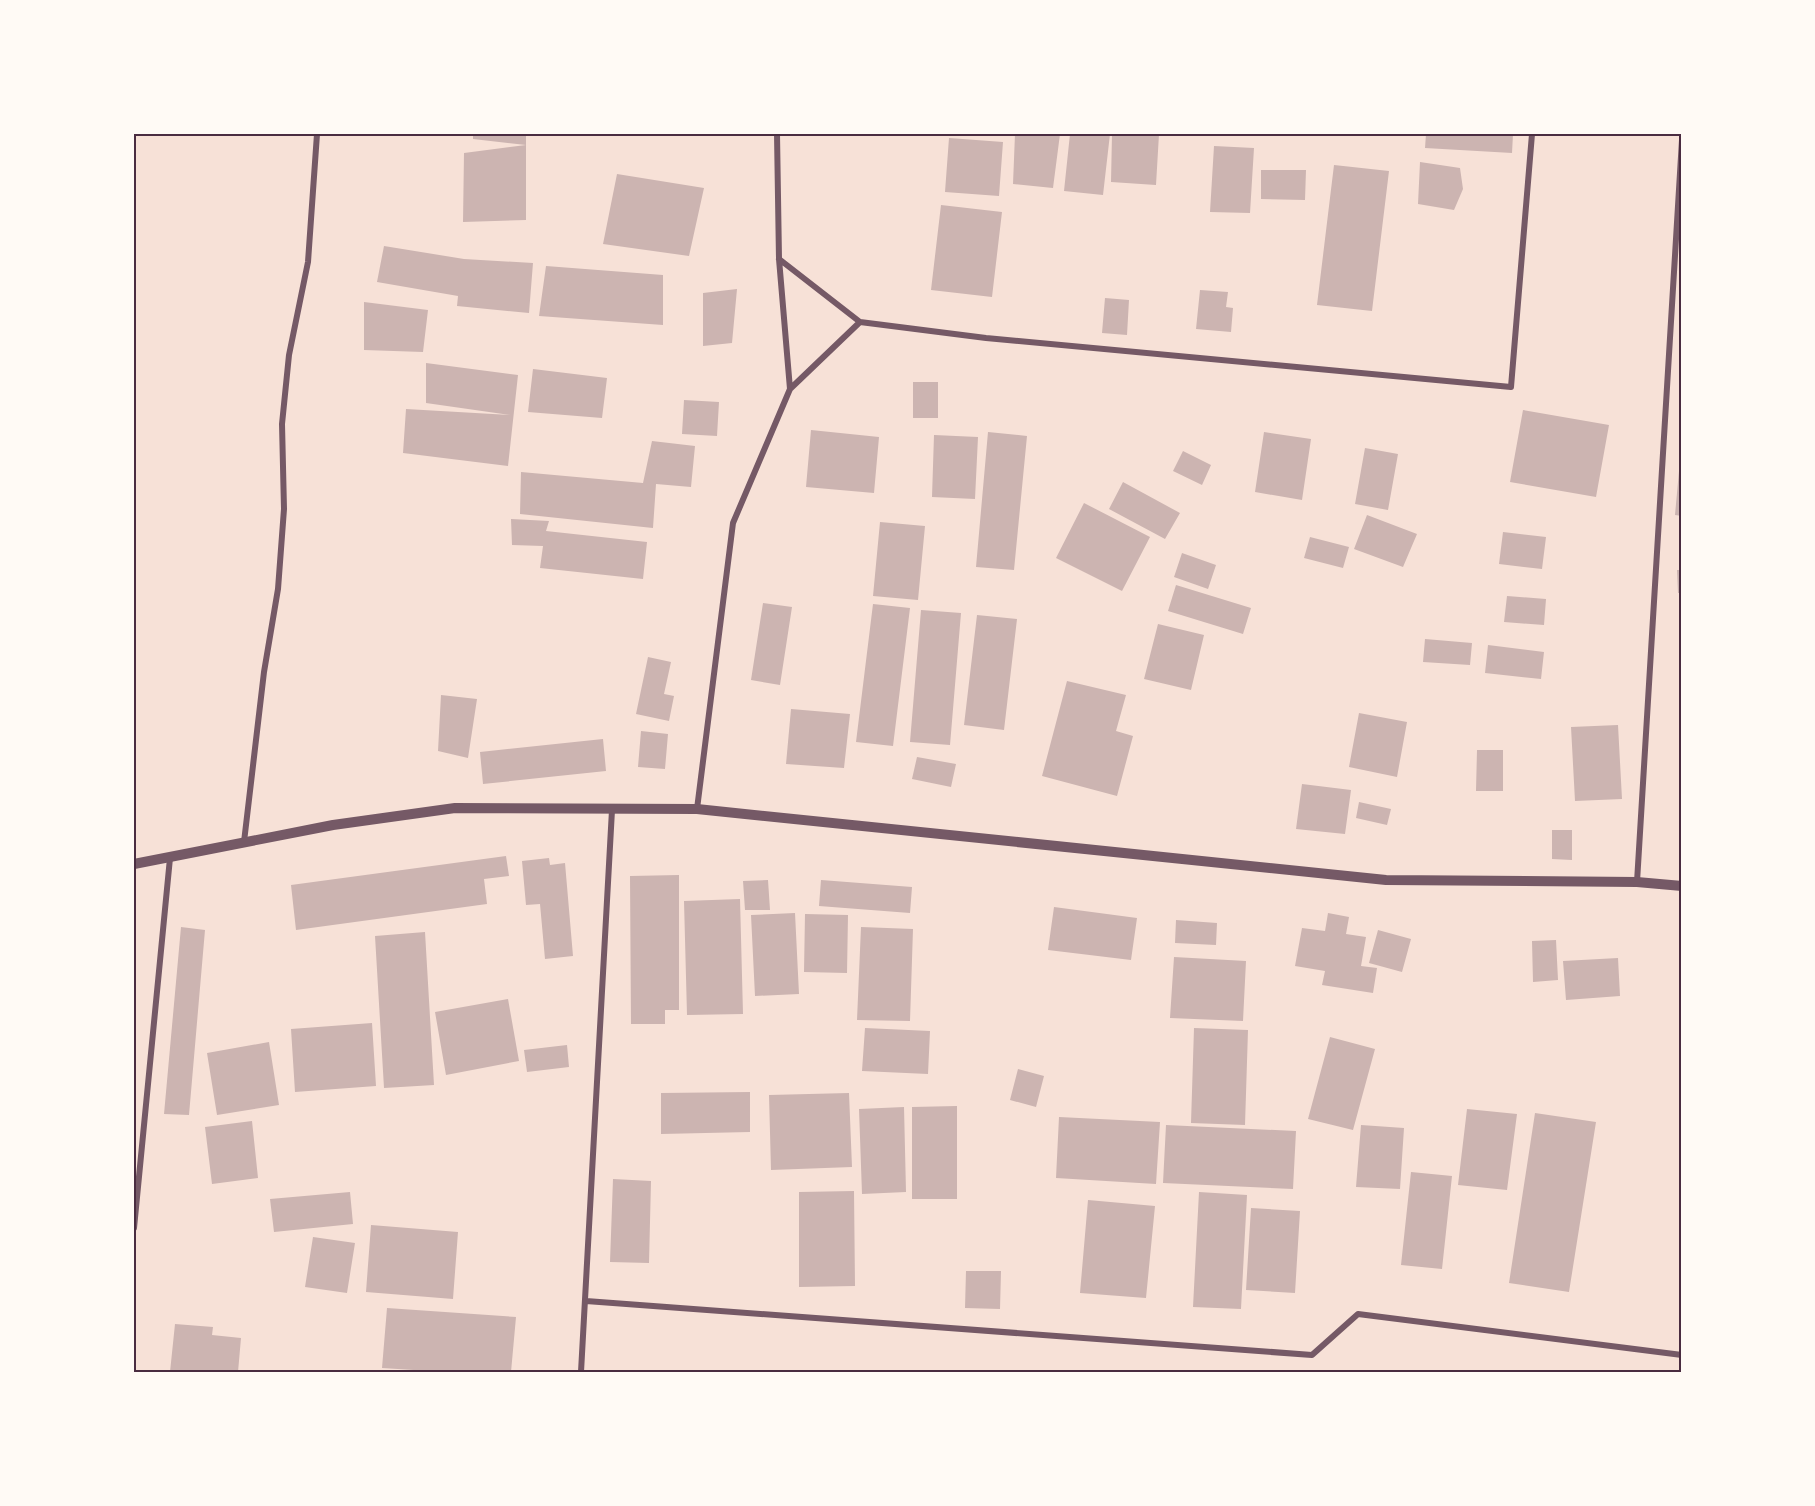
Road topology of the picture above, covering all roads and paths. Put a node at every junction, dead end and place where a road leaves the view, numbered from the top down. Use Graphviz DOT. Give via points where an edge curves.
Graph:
graph roads {
  1 [pos="317,134"];
  2 [pos="777,134"];
  3 [pos="1532,134"];
  4 [pos="1682,141"];
  5 [pos="779,259"];
  6 [pos="860,321"];
  7 [pos="790,389"];
  8 [pos="697,809"];
  9 [pos="612,810"];
  10 [pos="244,842"];
  11 [pos="170,858"];
  12 [pos="134,864"];
  13 [pos="1637,882"];
  14 [pos="1682,886"];
  15 [pos="134,1228"];
  16 [pos="586,1301"];
  17 [pos="1682,1355"];
  18 [pos="581,1372"];
  1 -- 10 [label="street" via="308,262 289,355 282,424 284,508 278,589"];
  2 -- 5 [label="street"];
  3 -- 6 [label="street" via="1511,387 986,338"];
  4 -- 13 [label="street"];
  5 -- 6 [label="street"];
  5 -- 7 [label="street"];
  6 -- 7 [label="street"];
  7 -- 8 [label="street" via="733,524"];
  8 -- 9 [label="street"];
  8 -- 13 [label="street" via="1386,880"];
  9 -- 10 [label="street" via="455,808"];
  9 -- 16 [label="street"];
  10 -- 11 [label="street"];
  11 -- 12 [label="street"];
  11 -- 15 [label="street"];
  13 -- 14 [label="street"];
  16 -- 17 [label="street" via="1312,1355 1358,1314"];
  16 -- 18 [label="street"];
}
